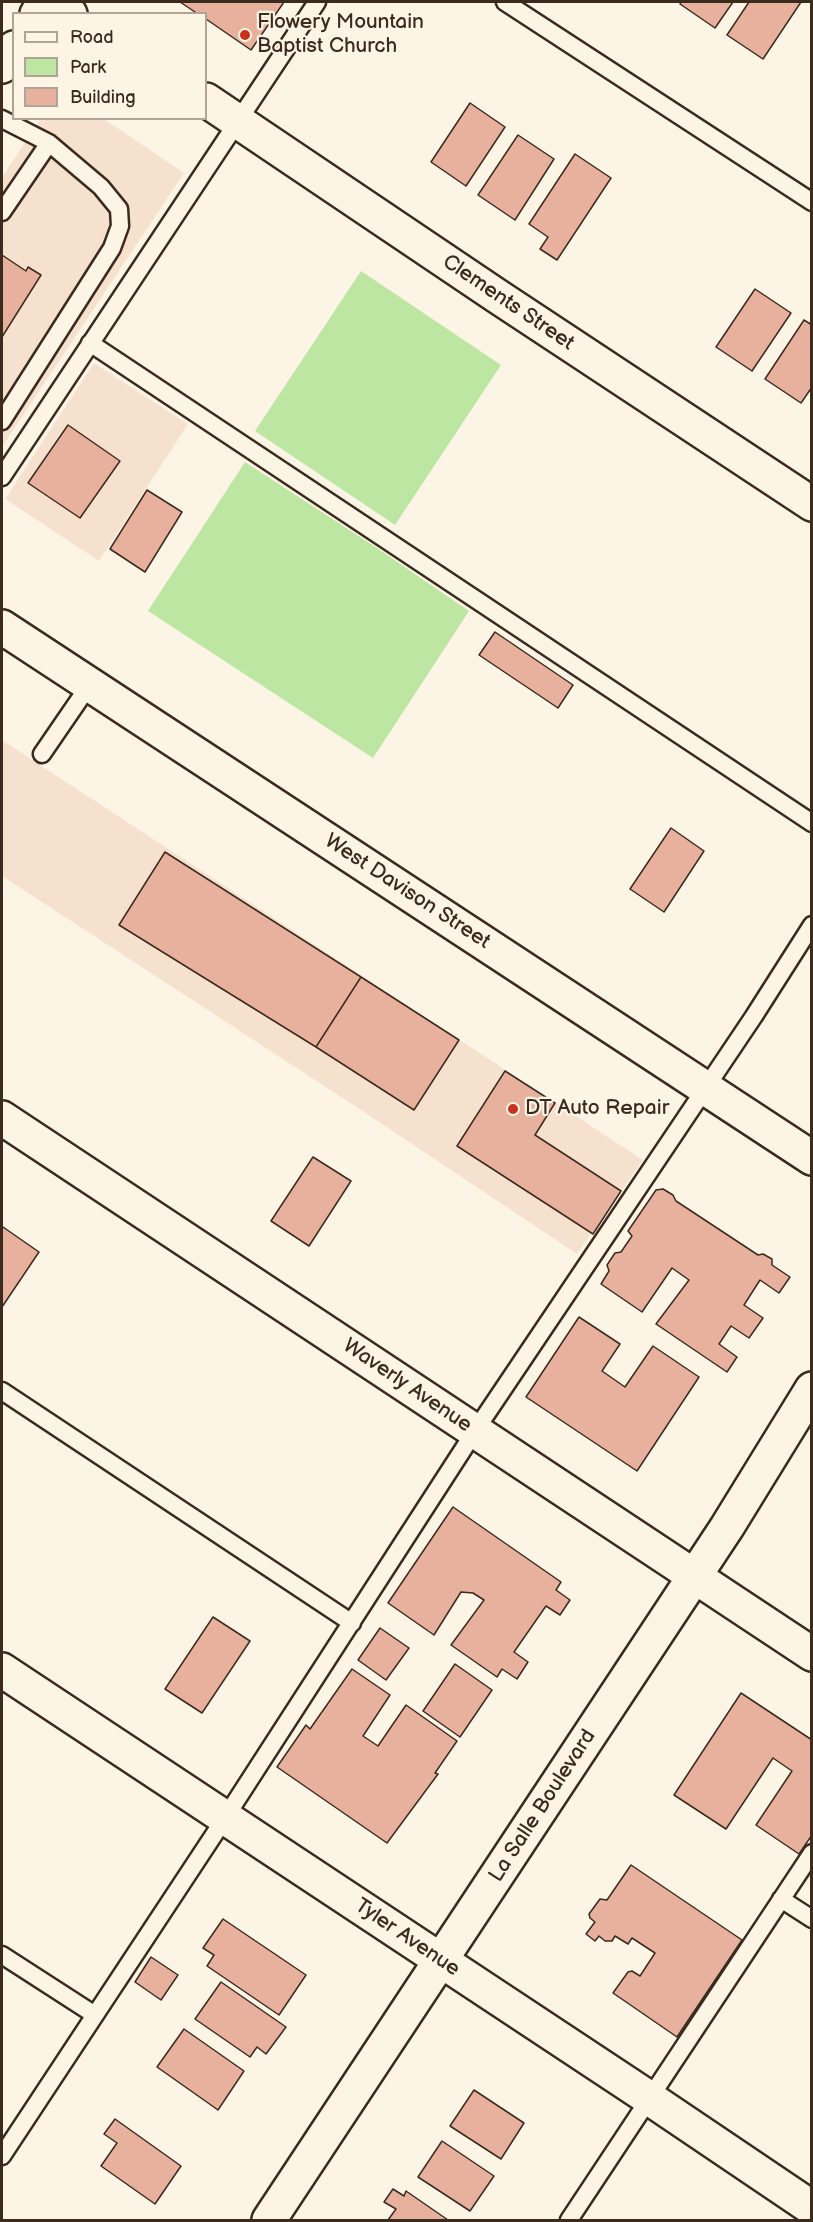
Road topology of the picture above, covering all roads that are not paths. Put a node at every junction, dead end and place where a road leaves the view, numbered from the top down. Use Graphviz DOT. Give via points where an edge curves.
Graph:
graph roads {
  1 [pos="51,2"];
  2 [pos="317,2"];
  3 [pos="505,2"];
  4 [pos="67,12"];
  5 [pos="12,51"];
  6 [pos="2,66"];
  7 [pos="207,101"];
  8 [pos="2,119"];
  9 [pos="239,120"];
  10 [pos="49,143"];
  11 [pos="812,202"];
  12 [pos="2,213"];
  13 [pos="90,344"];
  14 [pos="2,421"];
  15 [pos="2,477"];
  16 [pos="812,504"];
  17 [pos="2,627"];
  18 [pos="90,684"];
  19 [pos="42,754"];
  20 [pos="812,823"];
  21 [pos="812,925"];
  22 [pos="705,1089"];
  23 [pos="2,1118"];
  24 [pos="812,1158"];
  25 [pos="812,1389"];
  26 [pos="2,1391"];
  27 [pos="476,1431"];
  28 [pos="694,1577"];
  29 [pos="352,1623"];
  30 [pos="812,1654"];
  31 [pos="2,1670"];
  32 [pos="225,1818"];
  33 [pos="812,1853"];
  34 [pos="781,1899"];
  35 [pos="812,1919"];
  36 [pos="2,1954"];
  37 [pos="441,1961"];
  38 [pos="95,2015"];
  39 [pos="649,2098"];
  40 [pos="2,2156"];
  41 [pos="812,2208"];
  42 [pos="269,2220"];
  43 [pos="569,2220"];
  1 -- 4 [label="main road"];
  2 -- 9 [label="lane"];
  3 -- 11 [label="lane"];
  5 -- 6 [label="main road"];
  7 -- 9 [label="main road, Clements Street"];
  8 -- 10 [label="lane"];
  9 -- 13 [label="lane"];
  9 -- 16 [label="main road, Clements Street"];
  10 -- 12 [label="lane"];
  10 -- 14 [label="lane" via="119,209 120,226 112,248"];
  13 -- 15 [label="lane"];
  13 -- 20 [label="lane"];
  17 -- 18 [label="main road, West Davison Street"];
  18 -- 19 [label="lane"];
  18 -- 22 [label="main road, West Davison Street"];
  21 -- 22 [label="lane"];
  22 -- 24 [label="main road, West Davison Street"];
  22 -- 27 [label="lane"];
  23 -- 27 [label="main road, Waverly Avenue"];
  25 -- 28 [label="main road, La Salle Boulevard"];
  26 -- 29 [label="lane"];
  27 -- 28 [label="main road, Waverly Avenue"];
  27 -- 29 [label="lane"];
  28 -- 30 [label="main road, Waverly Avenue"];
  28 -- 37 [label="main road, La Salle Boulevard"];
  29 -- 32 [label="lane"];
  31 -- 32 [label="main road, Tyler Avenue"];
  32 -- 37 [label="main road, Tyler Avenue"];
  32 -- 38 [label="lane"];
  33 -- 34 [label="lane"];
  34 -- 35 [label="lane"];
  34 -- 39 [label="lane"];
  36 -- 38 [label="lane"];
  37 -- 39 [label="main road, Tyler Avenue"];
  37 -- 42 [label="main road, La Salle Boulevard"];
  38 -- 40 [label="lane"];
  39 -- 41 [label="main road, Tyler Avenue"];
  39 -- 43 [label="lane"];
}
